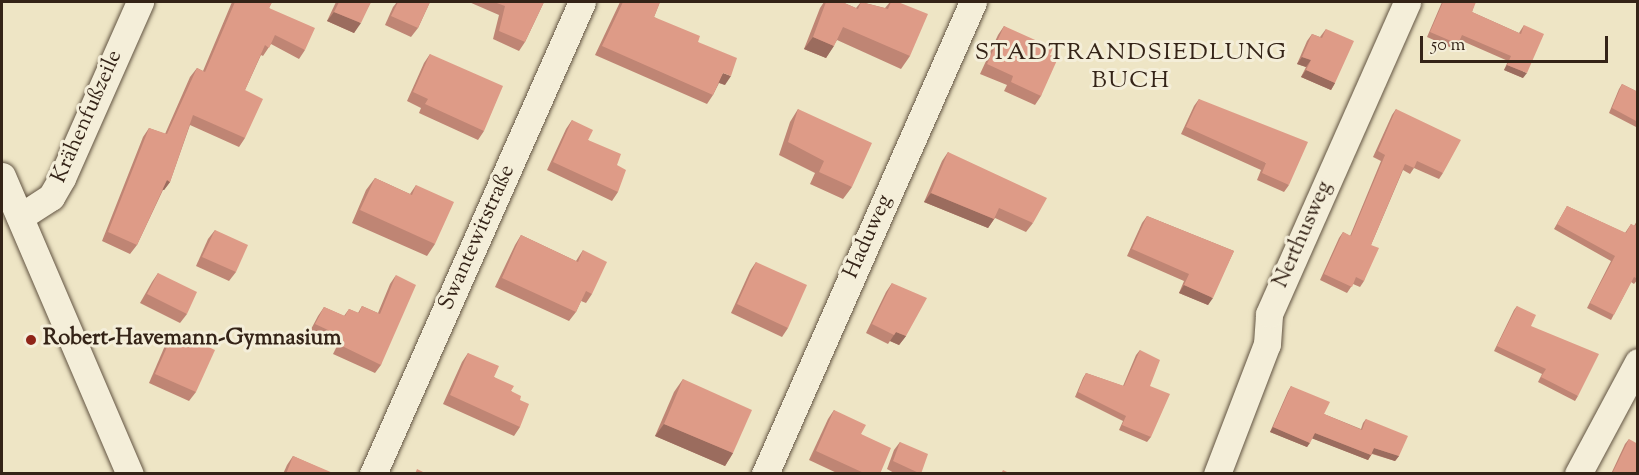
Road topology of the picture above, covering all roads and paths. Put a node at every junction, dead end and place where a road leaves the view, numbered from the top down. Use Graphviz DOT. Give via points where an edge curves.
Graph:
graph roads {
  1 [pos="140,2"];
  2 [pos="582,2"];
  3 [pos="973,2"];
  4 [pos="1407,2"];
  5 [pos="2,176"];
  6 [pos="20,217"];
  7 [pos="1638,362"];
  8 [pos="130,474"];
  9 [pos="373,474"];
  10 [pos="765,474"];
  11 [pos="1217,474"];
  12 [pos="1578,474"];
  1 -- 6 [label="street, Krähenfußzeile" via="62,178 51,197"];
  2 -- 9 [label="street, Swantewitstraße"];
  3 -- 10 [label="street, Haduweg"];
  4 -- 11 [label="street, Nerthusweg" via="1269,314 1266,345"];
  5 -- 6 [label="street"];
  6 -- 8 [label="street"];
  7 -- 12 [label="street"];
}
